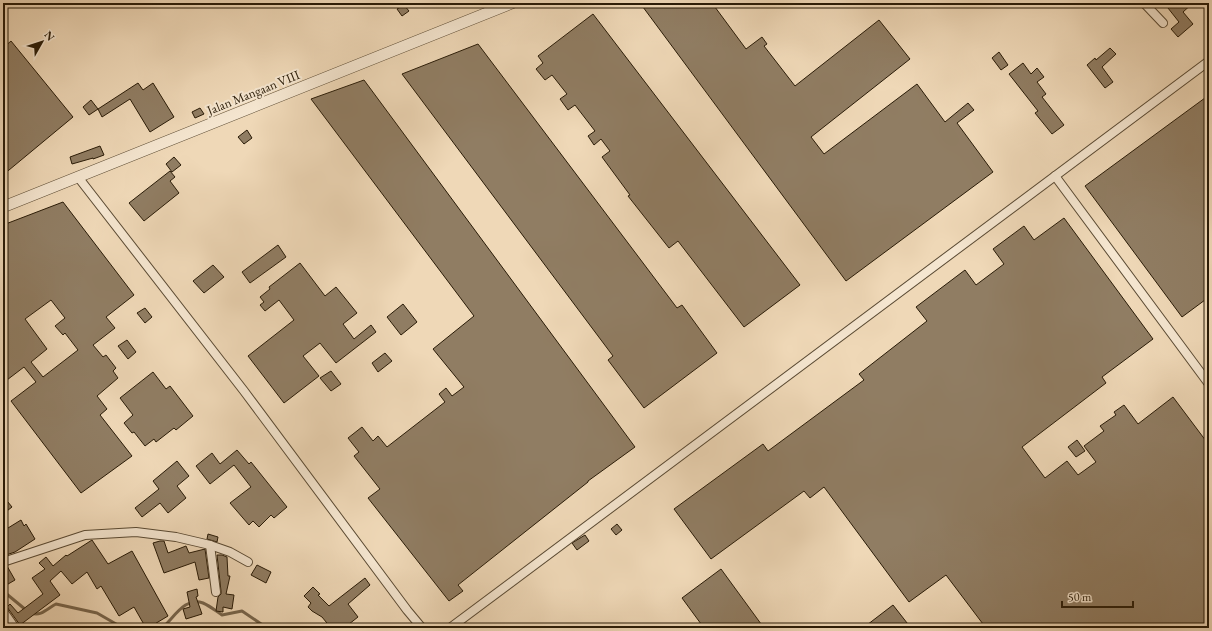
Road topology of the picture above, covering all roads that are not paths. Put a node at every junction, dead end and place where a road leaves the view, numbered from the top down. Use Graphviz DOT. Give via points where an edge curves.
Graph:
graph roads {
  1 [pos="512,3"];
  2 [pos="1145,3"];
  3 [pos="1163,23"];
  4 [pos="1209,61"];
  5 [pos="1055,176"];
  6 [pos="78,177"];
  7 [pos="3,206"];
  8 [pos="1209,384"];
  9 [pos="210,545"];
  10 [pos="3,562"];
  11 [pos="248,562"];
  12 [pos="216,592"];
  13 [pos="3,611"];
  14 [pos="421,627"];
  15 [pos="15,628"];
  16 [pos="450,628"];
  1 -- 6 [label="street, Jalan Mangaan VIII"];
  2 -- 3 [label="street"];
  4 -- 5 [label="street"];
  5 -- 8 [label="street"];
  5 -- 16 [label="street"];
  6 -- 7 [label="street, Jalan Mangaan VIII"];
  6 -- 14 [label="street"];
  9 -- 10 [label="street" via="142,532 109,533 85,535"];
  9 -- 11 [label="street"];
  9 -- 12 [label="street"];
  13 -- 15 [label="street"];
}
